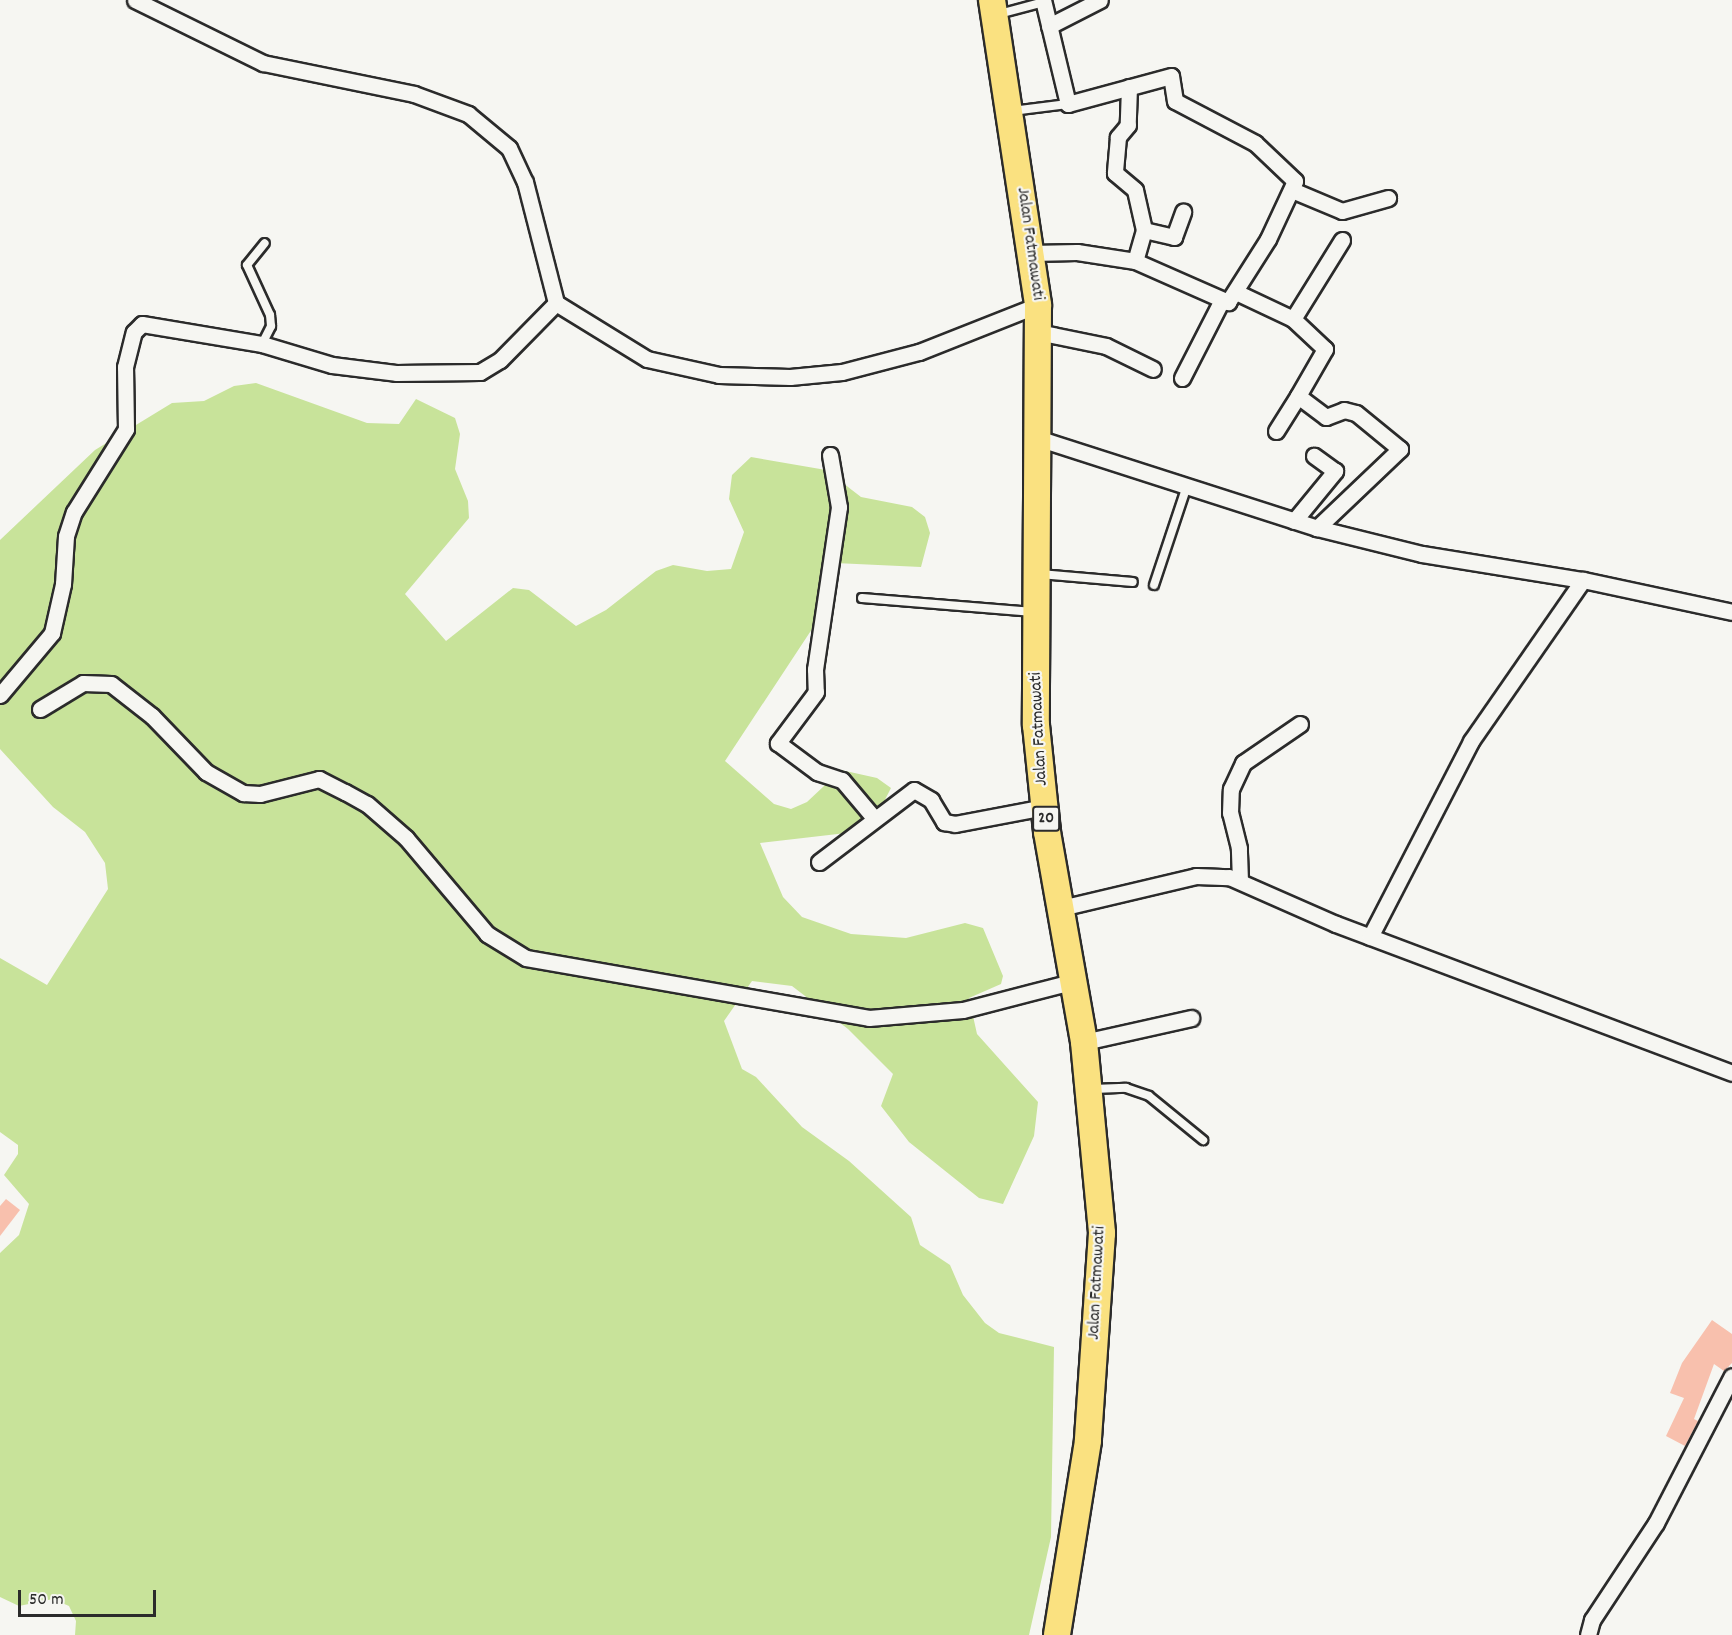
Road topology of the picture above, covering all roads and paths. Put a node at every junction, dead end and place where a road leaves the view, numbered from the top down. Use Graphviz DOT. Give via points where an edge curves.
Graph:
graph roads {
  1 [pos="135,0"];
  2 [pos="1100,0"];
  3 [pos="1043,1"];
  4 [pos="994,8"];
  5 [pos="1049,26"];
  6 [pos="1129,87"];
  7 [pos="1068,104"];
  8 [pos="1010,112"];
  9 [pos="1292,190"];
  10 [pos="1388,198"];
  11 [pos="1183,212"];
  12 [pos="1144,230"];
  13 [pos="1342,240"];
  14 [pos="265,243"];
  15 [pos="1031,253"];
  16 [pos="1135,261"];
  17 [pos="1238,293"];
  18 [pos="1222,300"];
  19 [pos="556,303"];
  20 [pos="1038,305"];
  21 [pos="1293,319"];
  22 [pos="1038,332"];
  23 [pos="262,344"];
  24 [pos="1153,369"];
  25 [pos="1182,378"];
  26 [pos="1298,396"];
  27 [pos="1276,431"];
  28 [pos="1040,439"];
  29 [pos="830,455"];
  30 [pos="1314,456"];
  31 [pos="1187,486"];
  32 [pos="1294,520"];
  33 [pos="1317,528"];
  34 [pos="1038,573"];
  35 [pos="1583,580"];
  36 [pos="1133,582"];
  37 [pos="1154,585"];
  38 [pos="862,598"];
  39 [pos="1732,612"];
  40 [pos="1038,613"];
  41 [pos="0,695"];
  42 [pos="40,709"];
  43 [pos="1300,724"];
  44 [pos="1044,807"];
  45 [pos="874,818"];
  46 [pos="819,862"];
  47 [pos="1240,881"];
  48 [pos="1061,908"];
  49 [pos="1370,937"];
  50 [pos="1075,981"];
  51 [pos="1191,1018"];
  52 [pos="1084,1042"];
  53 [pos="1732,1073"];
  54 [pos="1089,1089"];
  55 [pos="1203,1140"];
  56 [pos="1732,1376"];
  57 [pos="1057,1635"];
  58 [pos="1587,1635"];
  1 -- 19 [label="street" via="263,63 414,94 468,114 509,148 525,182"];
  2 -- 5 [label="street"];
  3 -- 4 [label="lane"];
  3 -- 5 [label="street"];
  4 -- 8 [label="highway, Jalan Fatmawati / 20"];
  5 -- 7 [label="street"];
  6 -- 7 [label="street"];
  6 -- 9 [label="street" via="1171,76 1175,100 1255,143 1292,175"];
  6 -- 12 [label="street" via="1128,125 1118,137 1115,173 1136,190"];
  7 -- 8 [label="lane"];
  8 -- 15 [label="highway, Jalan Fatmawati / 20"];
  9 -- 10 [label="street" via="1342,211"];
  9 -- 17 [label="street"];
  11 -- 12 [label="street" via="1174,237"];
  12 -- 16 [label="street"];
  13 -- 21 [label="street"];
  14 -- 23 [label="lane" via="247,265 270,315 271,326"];
  15 -- 16 [label="street" via="1077,252"];
  15 -- 20 [label="highway, Jalan Fatmawati / 20"];
  16 -- 18 [label="street"];
  17 -- 18 [label="street" via="1228,302"];
  17 -- 21 [label="street"];
  18 -- 25 [label="street"];
  19 -- 20 [label="street" via="647,359 719,375 790,377 842,372 919,352"];
  19 -- 23 [label="street" via="500,360 480,372 396,373 332,365"];
  20 -- 22 [label="highway, Jalan Fatmawati / 20"];
  21 -- 26 [label="street" via="1324,349"];
  22 -- 24 [label="street" via="1073,336 1106,346"];
  22 -- 28 [label="highway, Jalan Fatmawati / 20"];
  23 -- 41 [label="street" via="195,336 153,323 134,332 125,367 126,429 74,512 66,536 63,584 51,633"];
  26 -- 27 [label="street"];
  26 -- 33 [label="street" via="1326,417 1344,410 1356,413 1400,449"];
  28 -- 31 [label="street"];
  28 -- 34 [label="highway, Jalan Fatmawati / 20"];
  29 -- 45 [label="street" via="839,507 815,669 816,692 778,743 817,771 842,780"];
  30 -- 32 [label="street" via="1335,471"];
  31 -- 32 [label="street"];
  31 -- 37 [label="lane"];
  32 -- 33 [label="street"];
  33 -- 35 [label="street" via="1422,554"];
  34 -- 36 [label="lane"];
  34 -- 40 [label="highway, Jalan Fatmawati / 20"];
  35 -- 39 [label="street"];
  35 -- 49 [label="street" via="1471,741"];
  38 -- 40 [label="lane"];
  40 -- 44 [label="highway, Jalan Fatmawati / 20" via="1036,725"];
  42 -- 50 [label="street" via="83,683 111,684 152,716 206,772 243,793 260,794 319,779 345,792 367,804 406,838 487,934 526,958 869,1018 963,1010"];
  43 -- 47 [label="street" via="1243,763 1231,789 1230,813 1239,848"];
  44 -- 45 [label="street" via="955,824 944,822 931,800 914,790"];
  44 -- 48 [label="highway, Jalan Fatmawati / 20"];
  45 -- 46 [label="street"];
  47 -- 48 [label="street" via="1196,876"];
  47 -- 49 [label="street"];
  48 -- 50 [label="highway, Jalan Fatmawati / 20"];
  49 -- 53 [label="street"];
  50 -- 52 [label="highway, Jalan Fatmawati / 20"];
  51 -- 52 [label="street"];
  52 -- 54 [label="highway, Jalan Fatmawati / 20"];
  54 -- 55 [label="lane" via="1126,1088 1149,1096"];
  54 -- 57 [label="highway, Jalan Fatmawati / 20" via="1102,1233 1088,1441"];
  56 -- 58 [label="street" via="1656,1523"];
}
